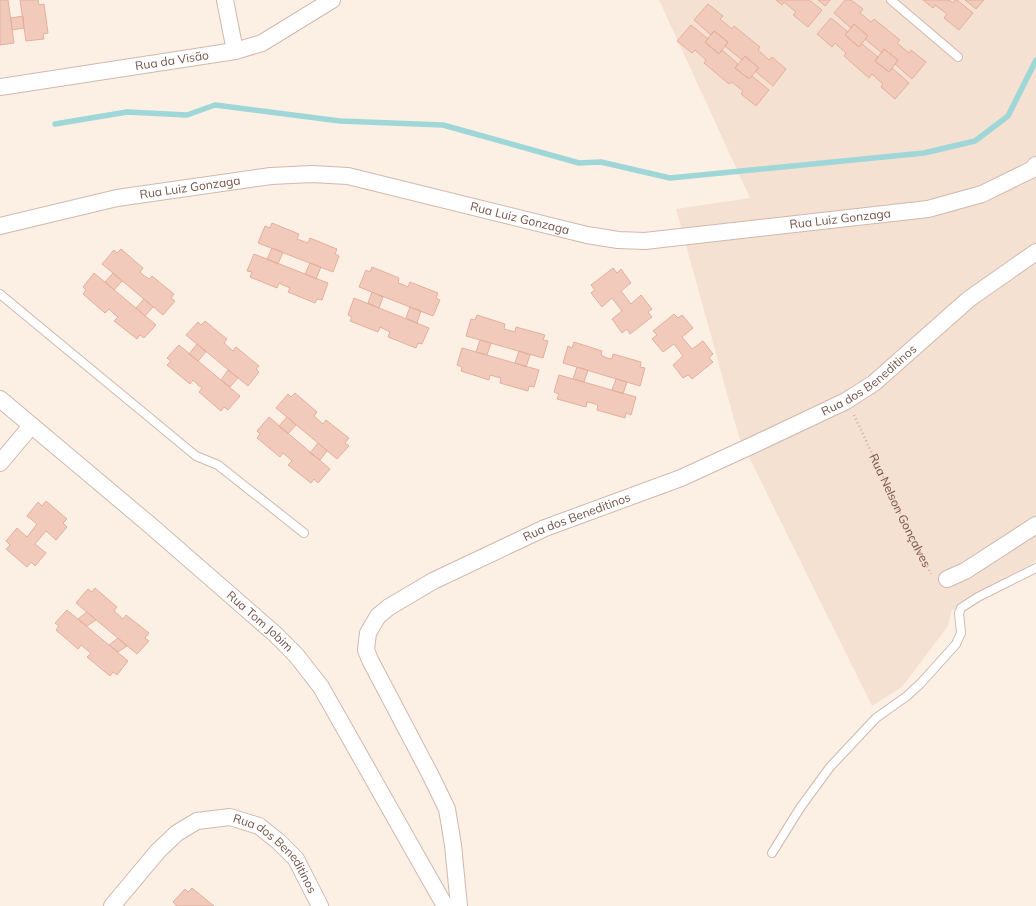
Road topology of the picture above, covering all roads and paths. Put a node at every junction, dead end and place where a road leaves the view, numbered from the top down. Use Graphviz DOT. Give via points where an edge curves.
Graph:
graph roads {
  1 [pos="225,0"];
  2 [pos="332,0"];
  3 [pos="892,0"];
  4 [pos="235,51"];
  5 [pos="958,57"];
  6 [pos="0,87"];
  7 [pos="1036,166"];
  8 [pos="0,226"];
  9 [pos="1036,252"];
  10 [pos="0,294"];
  11 [pos="0,399"];
  12 [pos="846,401"];
  13 [pos="31,426"];
  14 [pos="0,463"];
  15 [pos="1036,526"];
  16 [pos="304,533"];
  17 [pos="1036,568"];
  18 [pos="947,579"];
  19 [pos="772,853"];
  20 [pos="112,906"];
  21 [pos="320,906"];
  22 [pos="445,906"];
  23 [pos="459,906"];
  1 -- 4 [label="street"];
  2 -- 4 [label="street, Rua da Visão" via="262,43"];
  3 -- 5 [label="lane"];
  4 -- 6 [label="street, Rua da Visão"];
  7 -- 8 [label="street, Rua Luiz Gonzaga" via="982,194 928,209 645,241 587,235 348,176 312,174 271,176 117,198"];
  9 -- 12 [label="street, Rua dos Beneditinos" via="969,299 874,383"];
  10 -- 16 [label="lane" via="196,456 218,465"];
  11 -- 13 [label="street, Rua Tom Jobim"];
  12 -- 18 [label="path, Rua Nelson Gonçalves" via="926,565 933,577 941,581"];
  12 -- 23 [label="street, Rua dos Beneditinos" via="681,478 545,528 433,580 378,616 368,634 366,650 447,809"];
  13 -- 14 [label="street"];
  13 -- 22 [label="street, Rua Tom Jobim" via="150,525 296,655 321,687"];
  15 -- 18 [label="street" via="965,571"];
  17 -- 19 [label="lane" via="961,608 961,633 956,644 922,683 876,718 830,767"];
  20 -- 21 [label="street, Rua dos Beneditinos" via="158,851 177,833 197,821 230,817 259,826 279,842 296,859"];
}
